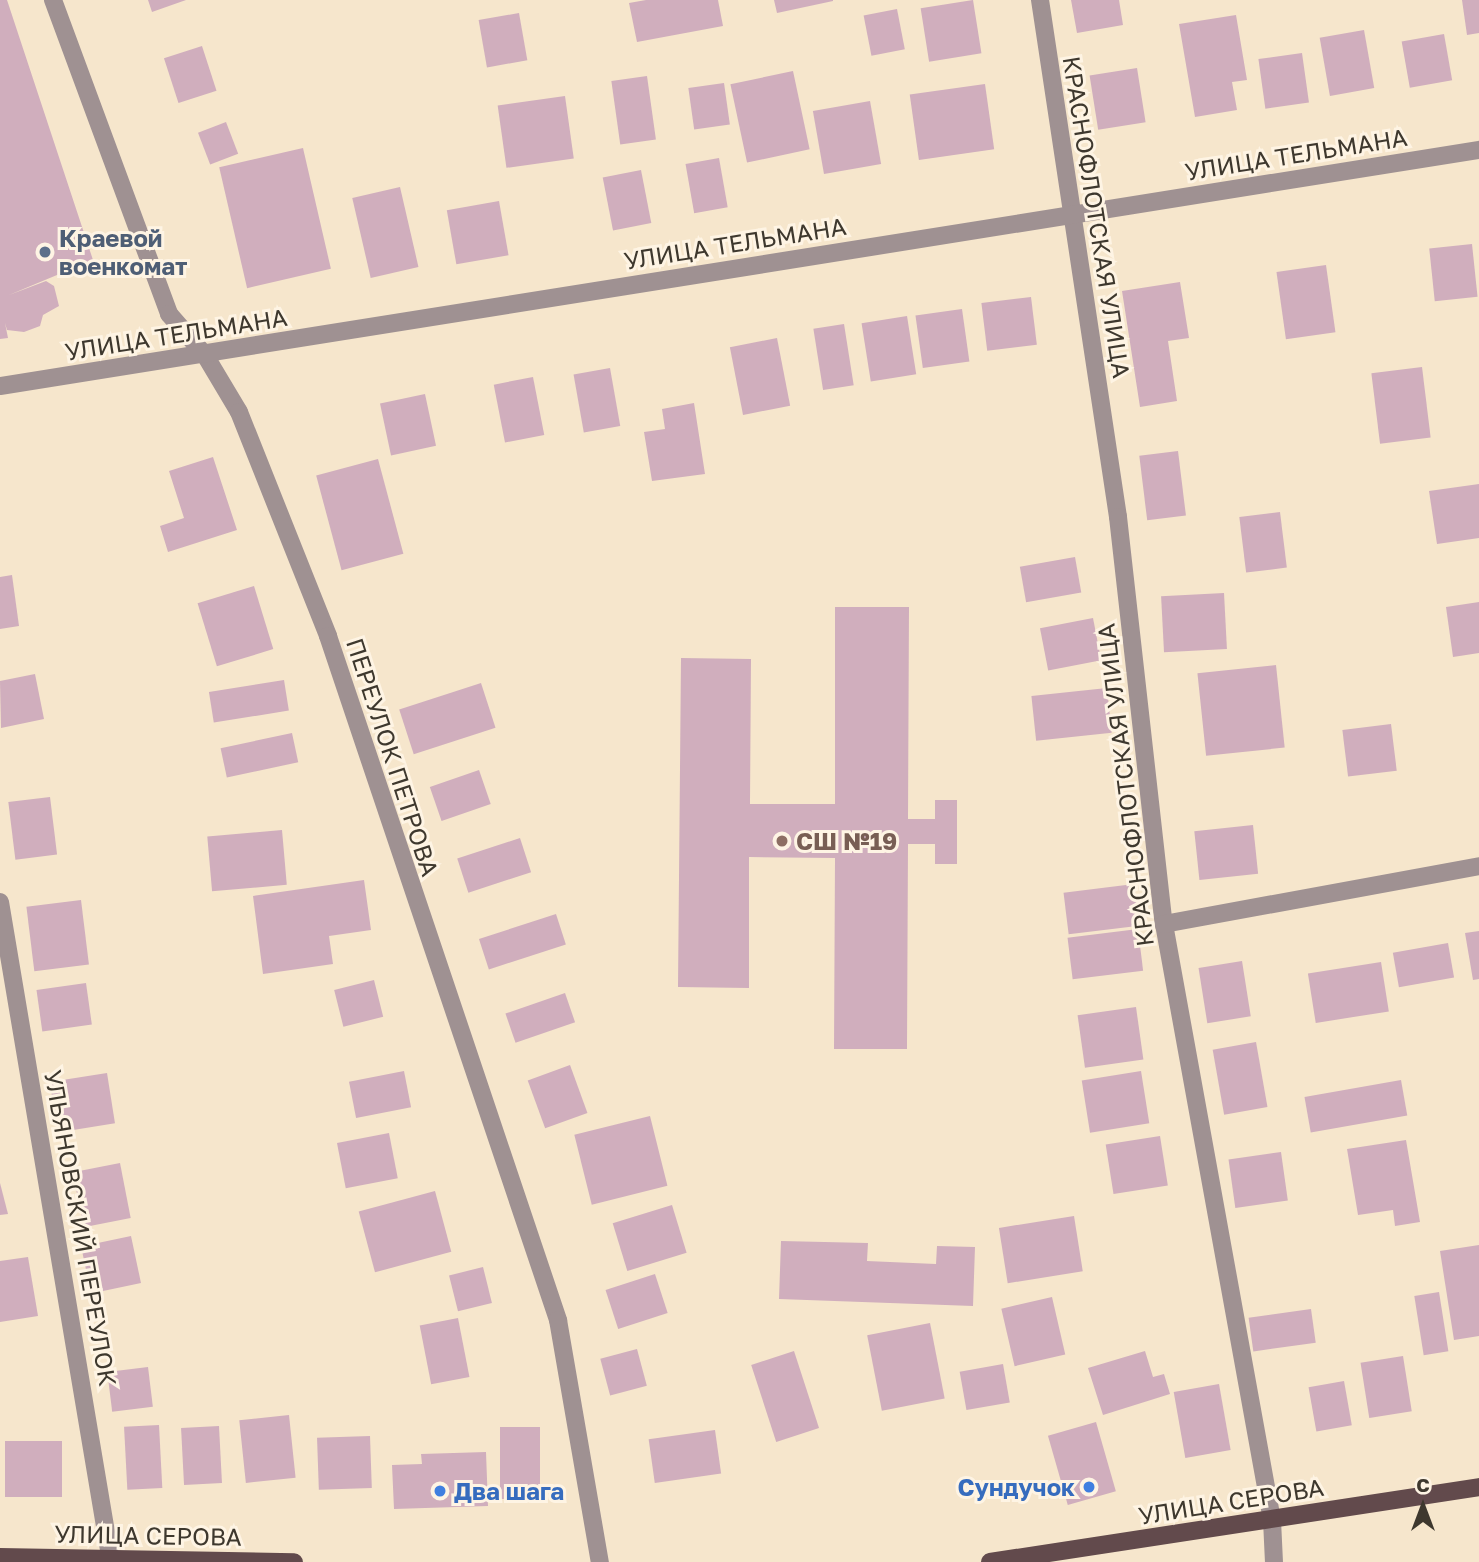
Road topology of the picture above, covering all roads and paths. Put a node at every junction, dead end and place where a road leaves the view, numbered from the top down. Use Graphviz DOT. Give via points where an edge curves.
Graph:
graph roads {
  1 [pos="52,0"];
  2 [pos="1040,0"];
  3 [pos="1479,150"];
  4 [pos="1072,213"];
  5 [pos="205,355"];
  6 [pos="0,386"];
  7 [pos="1479,866"];
  8 [pos="0,902"];
  9 [pos="1164,924"];
  10 [pos="1479,1487"];
  11 [pos="1272,1520"];
  12 [pos="0,1557"];
  13 [pos="112,1560"];
  14 [pos="294,1562"];
  15 [pos="600,1562"];
  16 [pos="990,1562"];
  17 [pos="1274,1562"];
  1 -- 5 [label="street, ПЕРЕУЛОК ПЕТРОВА" via="169,314"];
  2 -- 4 [label="street, КРАСНОФЛОТСКАЯ УЛИЦА"];
  3 -- 4 [label="street, УЛИЦА ТЕЛЬМАНА"];
  4 -- 5 [label="street, УЛИЦА ТЕЛЬМАНА"];
  4 -- 9 [label="street, КРАСНОФЛОТСКАЯ УЛИЦА" via="1118,517"];
  5 -- 6 [label="street, УЛИЦА ТЕЛЬМАНА"];
  5 -- 15 [label="street, ПЕРЕУЛОК ПЕТРОВА" via="239,412 328,636 558,1320"];
  7 -- 9 [label="street"];
  8 -- 13 [label="street, УЛЬЯНОВСКИЙ ПЕРЕУЛОК"];
  9 -- 11 [label="street, КРАСНОФЛОТСКАЯ УЛИЦА"];
  10 -- 11 [label="main road, УЛИЦА СЕРОВА"];
  11 -- 16 [label="main road, УЛИЦА СЕРОВА"];
  11 -- 17 [label="street, КРАСНОФЛОТСКАЯ УЛИЦА"];
  12 -- 13 [label="main road, УЛИЦА СЕРОВА"];
  13 -- 14 [label="main road, УЛИЦА СЕРОВА"];
}
